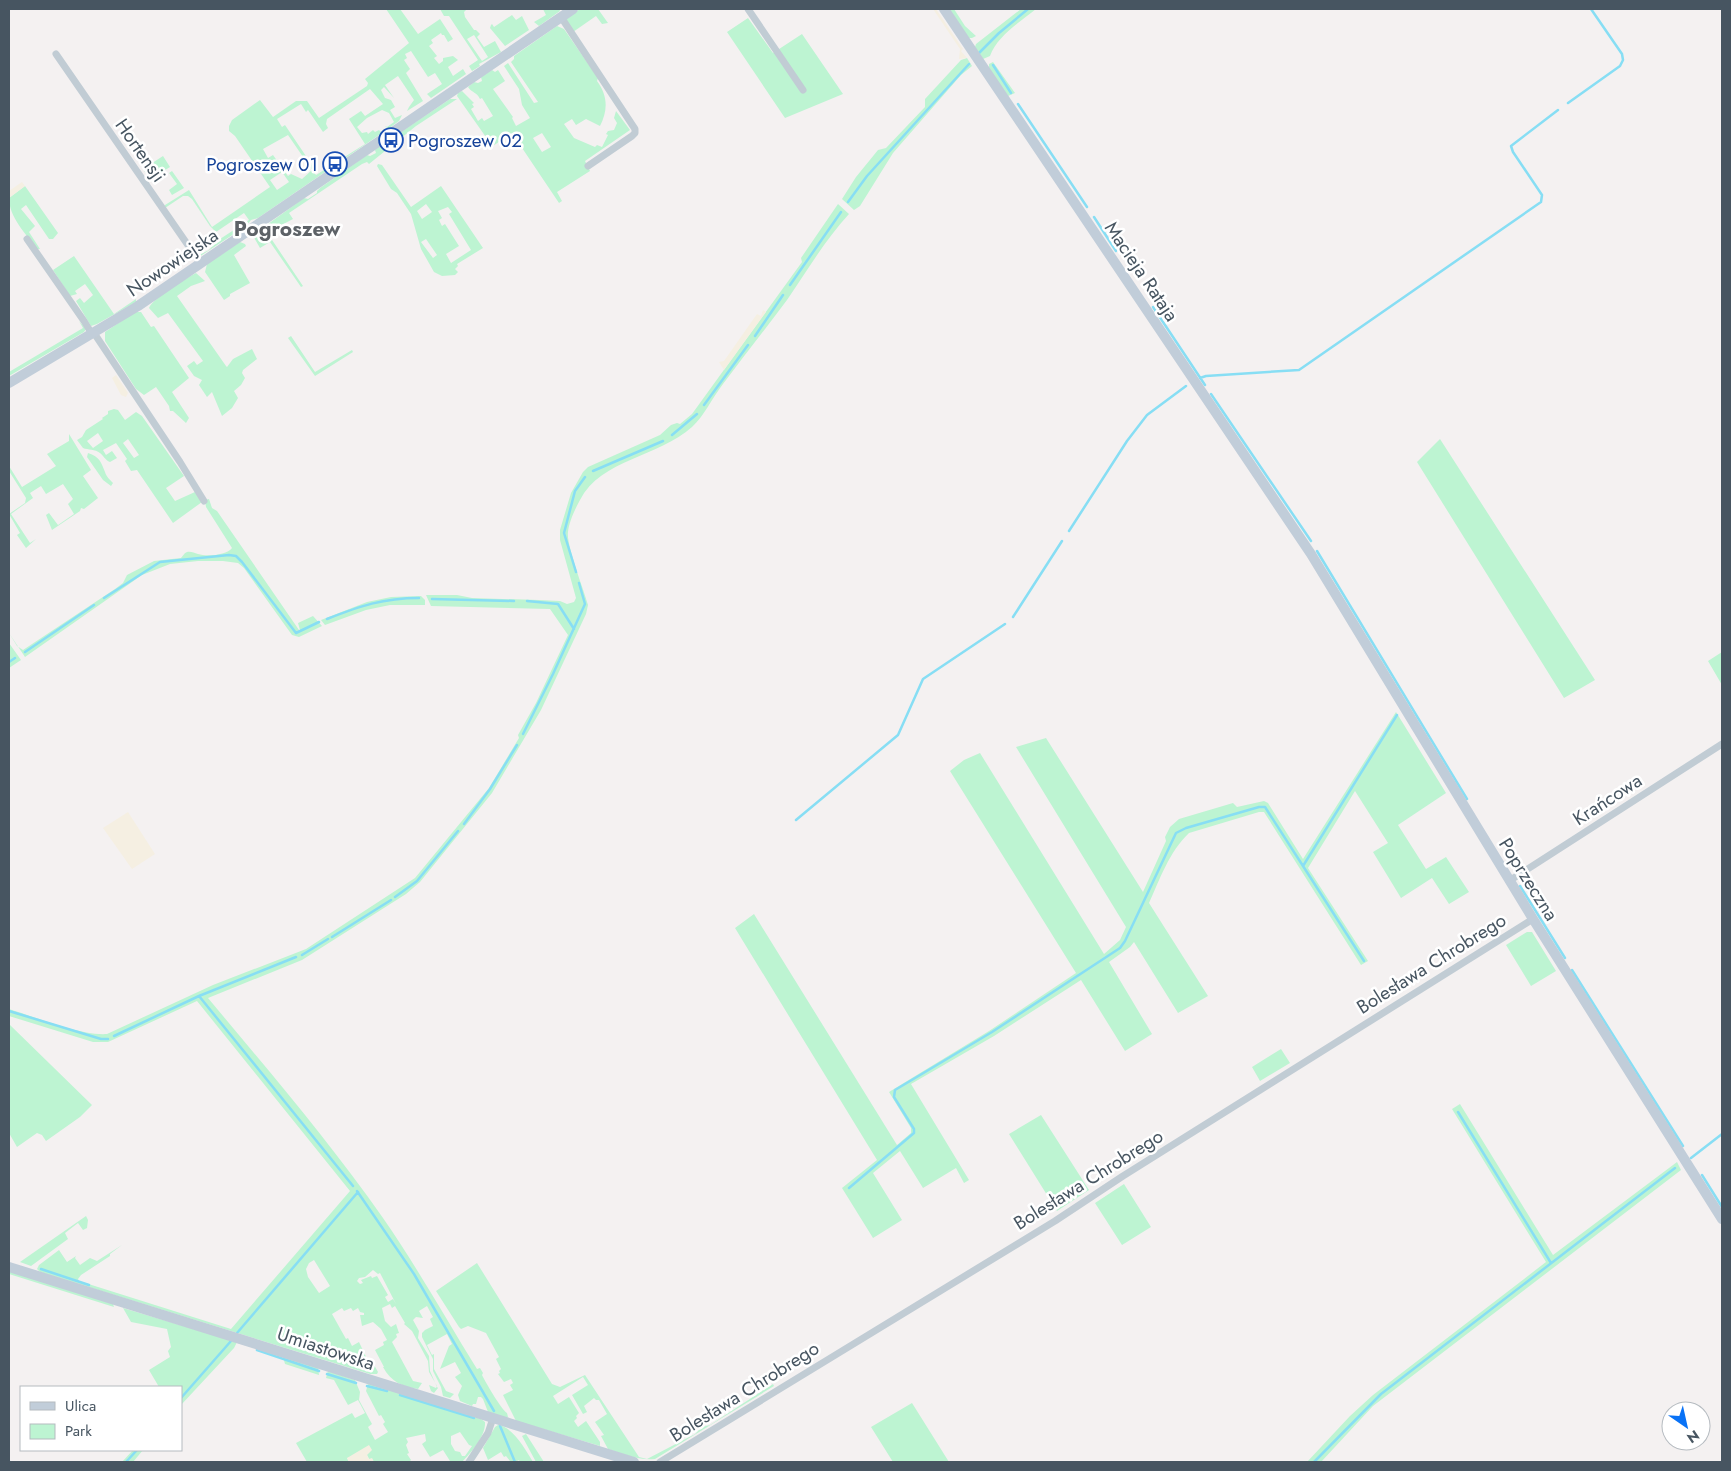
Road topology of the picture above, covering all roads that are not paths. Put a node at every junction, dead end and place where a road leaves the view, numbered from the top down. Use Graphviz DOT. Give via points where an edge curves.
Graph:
graph roads {
  1 [pos="573,9"];
  2 [pos="748,9"];
  3 [pos="944,9"];
  4 [pos="561,17"];
  5 [pos="56,54"];
  6 [pos="803,90"];
  7 [pos="588,166"];
  8 [pos="27,239"];
  9 [pos="201,264"];
  10 [pos="93,334"];
  11 [pos="9,383"];
  12 [pos="204,501"];
  13 [pos="1311,554"];
  14 [pos="1722,744"];
  15 [pos="1509,880"];
  16 [pos="1533,919"];
  17 [pos="1722,1219"];
  18 [pos="9,1267"];
  19 [pos="493,1418"];
  20 [pos="469,1462"];
  21 [pos="634,1462"];
  22 [pos="660,1462"];
  1 -- 4 [label="street, Nowowiejska"];
  2 -- 6 [label="street"];
  3 -- 13 [label="street, Macieja Rataja"];
  4 -- 7 [label="street" via="635,133"];
  4 -- 9 [label="street, Nowowiejska"];
  5 -- 9 [label="street, Hortensji"];
  8 -- 10 [label="street"];
  9 -- 10 [label="street, Nowowiejska"];
  10 -- 11 [label="street, Nowowiejska"];
  10 -- 12 [label="street"];
  13 -- 15 [label="street, Poprzeczna"];
  14 -- 15 [label="street, Krańcowa"];
  15 -- 16 [label="street, Poprzeczna"];
  16 -- 17 [label="street, Poprzeczna"];
  16 -- 22 [label="street, Bolesława Chrobrego" via="1054,1221"];
  18 -- 19 [label="street, Umiastowska"];
  19 -- 20 [label="street" via="488,1433"];
  19 -- 21 [label="street, Umiastowska"];
}
